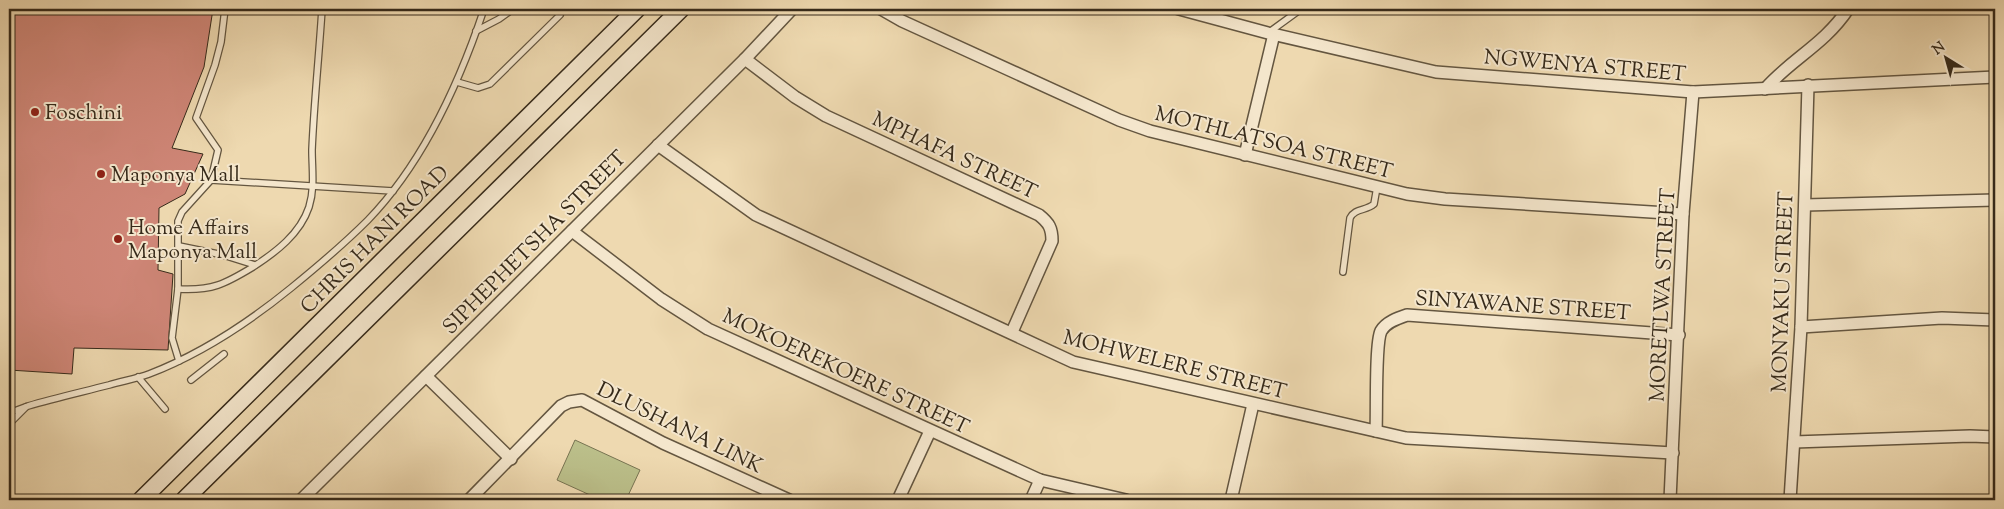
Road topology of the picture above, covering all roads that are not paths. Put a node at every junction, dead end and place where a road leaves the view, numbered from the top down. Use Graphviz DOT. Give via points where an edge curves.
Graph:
graph roads {
  1 [pos="225,9"];
  2 [pos="322,9"];
  3 [pos="484,9"];
  4 [pos="513,9"];
  5 [pos="637,9"];
  6 [pos="681,9"];
  7 [pos="792,9"];
  8 [pos="880,9"];
  9 [pos="1179,9"];
  10 [pos="1301,9"];
  11 [pos="1848,9"];
  12 [pos="560,15"];
  13 [pos="476,31"];
  14 [pos="1271,33"];
  15 [pos="745,59"];
  16 [pos="1995,77"];
  17 [pos="457,82"];
  18 [pos="1808,85"];
  19 [pos="1764,89"];
  20 [pos="1692,92"];
  21 [pos="658,145"];
  22 [pos="1245,155"];
  23 [pos="211,180"];
  24 [pos="313,185"];
  25 [pos="1376,188"];
  26 [pos="393,191"];
  27 [pos="1995,200"];
  28 [pos="1805,205"];
  29 [pos="1683,214"];
  30 [pos="572,231"];
  31 [pos="179,246"];
  32 [pos="255,266"];
  33 [pos="1343,272"];
  34 [pos="178,289"];
  35 [pos="1995,320"];
  36 [pos="1801,327"];
  37 [pos="1012,332"];
  38 [pos="1679,335"];
  39 [pos="224,354"];
  40 [pos="179,361"];
  41 [pos="426,376"];
  42 [pos="138,377"];
  43 [pos="191,380"];
  44 [pos="1253,404"];
  45 [pos="28,406"];
  46 [pos="165,409"];
  47 [pos="9,412"];
  48 [pos="9,424"];
  49 [pos="930,431"];
  50 [pos="1376,431"];
  51 [pos="1995,437"];
  52 [pos="1794,442"];
  53 [pos="1673,452"];
  54 [pos="511,459"];
  55 [pos="1040,480"];
  56 [pos="766,489"];
  57 [pos="141,500"];
  58 [pos="184,500"];
  59 [pos="301,500"];
  60 [pos="469,500"];
  61 [pos="761,500"];
  62 [pos="788,500"];
  63 [pos="898,500"];
  64 [pos="1031,500"];
  65 [pos="1126,500"];
  66 [pos="1231,500"];
  67 [pos="1670,500"];
  68 [pos="1790,500"];
  1 -- 23 [label="lane" via="221,42 196,118 218,150"];
  2 -- 24 [label="lane" via="312,150"];
  3 -- 13 [label="lane"];
  4 -- 13 [label="lane"];
  5 -- 57 [label="main road, CHRIS HANI ROAD"];
  6 -- 58 [label="main road"];
  7 -- 15 [label="street, SIPHEPHETSHA STREET"];
  8 -- 22 [label="street, MOTHLATSOA STREET" via="1119,120 1164,136"];
  9 -- 14 [label="street, NGWENYA STREET"];
  10 -- 14 [label="lane"];
  11 -- 19 [label="street" via="1825,38"];
  12 -- 17 [label="lane" via="490,84 478,88"];
  13 -- 17 [label="lane"];
  14 -- 20 [label="street, NGWENYA STREET" via="1436,72"];
  14 -- 22 [label="street"];
  15 -- 21 [label="street, SIPHEPHETSHA STREET"];
  15 -- 37 [label="street, MPHAFA STREET" via="826,116 990,191 1045,220 1051,227 1052,241"];
  16 -- 18 [label="street, NGWENYA STREET"];
  17 -- 26 [label="lane" via="440,118"];
  18 -- 19 [label="street, NGWENYA STREET"];
  18 -- 28 [label="street, MONYAKU STREET"];
  19 -- 20 [label="street, NGWENYA STREET"];
  20 -- 29 [label="street, MORETLWA STREET"];
  21 -- 30 [label="street, SIPHEPHETSHA STREET"];
  21 -- 37 [label="street, MOHWELERE STREET" via="756,215"];
  22 -- 25 [label="street, MOTHLATSOA STREET"];
  23 -- 24 [label="lane"];
  23 -- 31 [label="lane" via="182,212 178,221"];
  24 -- 26 [label="lane"];
  24 -- 32 [label="lane" via="309,206 299,227 281,247"];
  25 -- 29 [label="street, MOTHLATSOA STREET" via="1445,199"];
  25 -- 33 [label="lane" via="1374,204 1355,211 1350,218"];
  26 -- 40 [label="lane" via="343,244 271,304"];
  27 -- 28 [label="street"];
  28 -- 36 [label="street, MONYAKU STREET"];
  29 -- 38 [label="street, MORETLWA STREET"];
  30 -- 41 [label="street, SIPHEPHETSHA STREET"];
  30 -- 49 [label="street, MOKOEREKOERE STREET" via="696,322"];
  31 -- 32 [label="lane"];
  31 -- 34 [label="lane"];
  32 -- 34 [label="lane" via="215,287"];
  34 -- 40 [label="lane" via="172,338"];
  35 -- 36 [label="street" via="1942,318"];
  36 -- 52 [label="street, MONYAKU STREET"];
  37 -- 44 [label="street, MOHWELERE STREET" via="1073,362"];
  38 -- 50 [label="street, SINYAWANE STREET" via="1407,315 1386,325 1378,339"];
  38 -- 53 [label="street, MORETLWA STREET"];
  39 -- 43 [label="lane"];
  40 -- 42 [label="lane"];
  41 -- 54 [label="street"];
  41 -- 59 [label="street, SIPHEPHETSHA STREET"];
  42 -- 45 [label="lane"];
  42 -- 46 [label="lane"];
  44 -- 50 [label="street, MOHWELERE STREET"];
  44 -- 66 [label="street"];
  45 -- 47 [label="lane"];
  45 -- 48 [label="lane"];
  49 -- 55 [label="street, MOKOEREKOERE STREET"];
  49 -- 63 [label="street"];
  50 -- 53 [label="street, MOHWELERE STREET" via="1406,438"];
  51 -- 52 [label="street"];
  52 -- 68 [label="street, MONYAKU STREET"];
  53 -- 67 [label="street, MORETLWA STREET"];
  54 -- 56 [label="street, DLUSHANA LINK" via="561,406 582,400 663,443"];
  54 -- 60 [label="street, DLUSHANA LINK"];
  55 -- 64 [label="street"];
  55 -- 65 [label="street, MOKOEREKOERE STREET"];
  56 -- 61 [label="street"];
  56 -- 62 [label="street, DLUSHANA LINK"];
}
